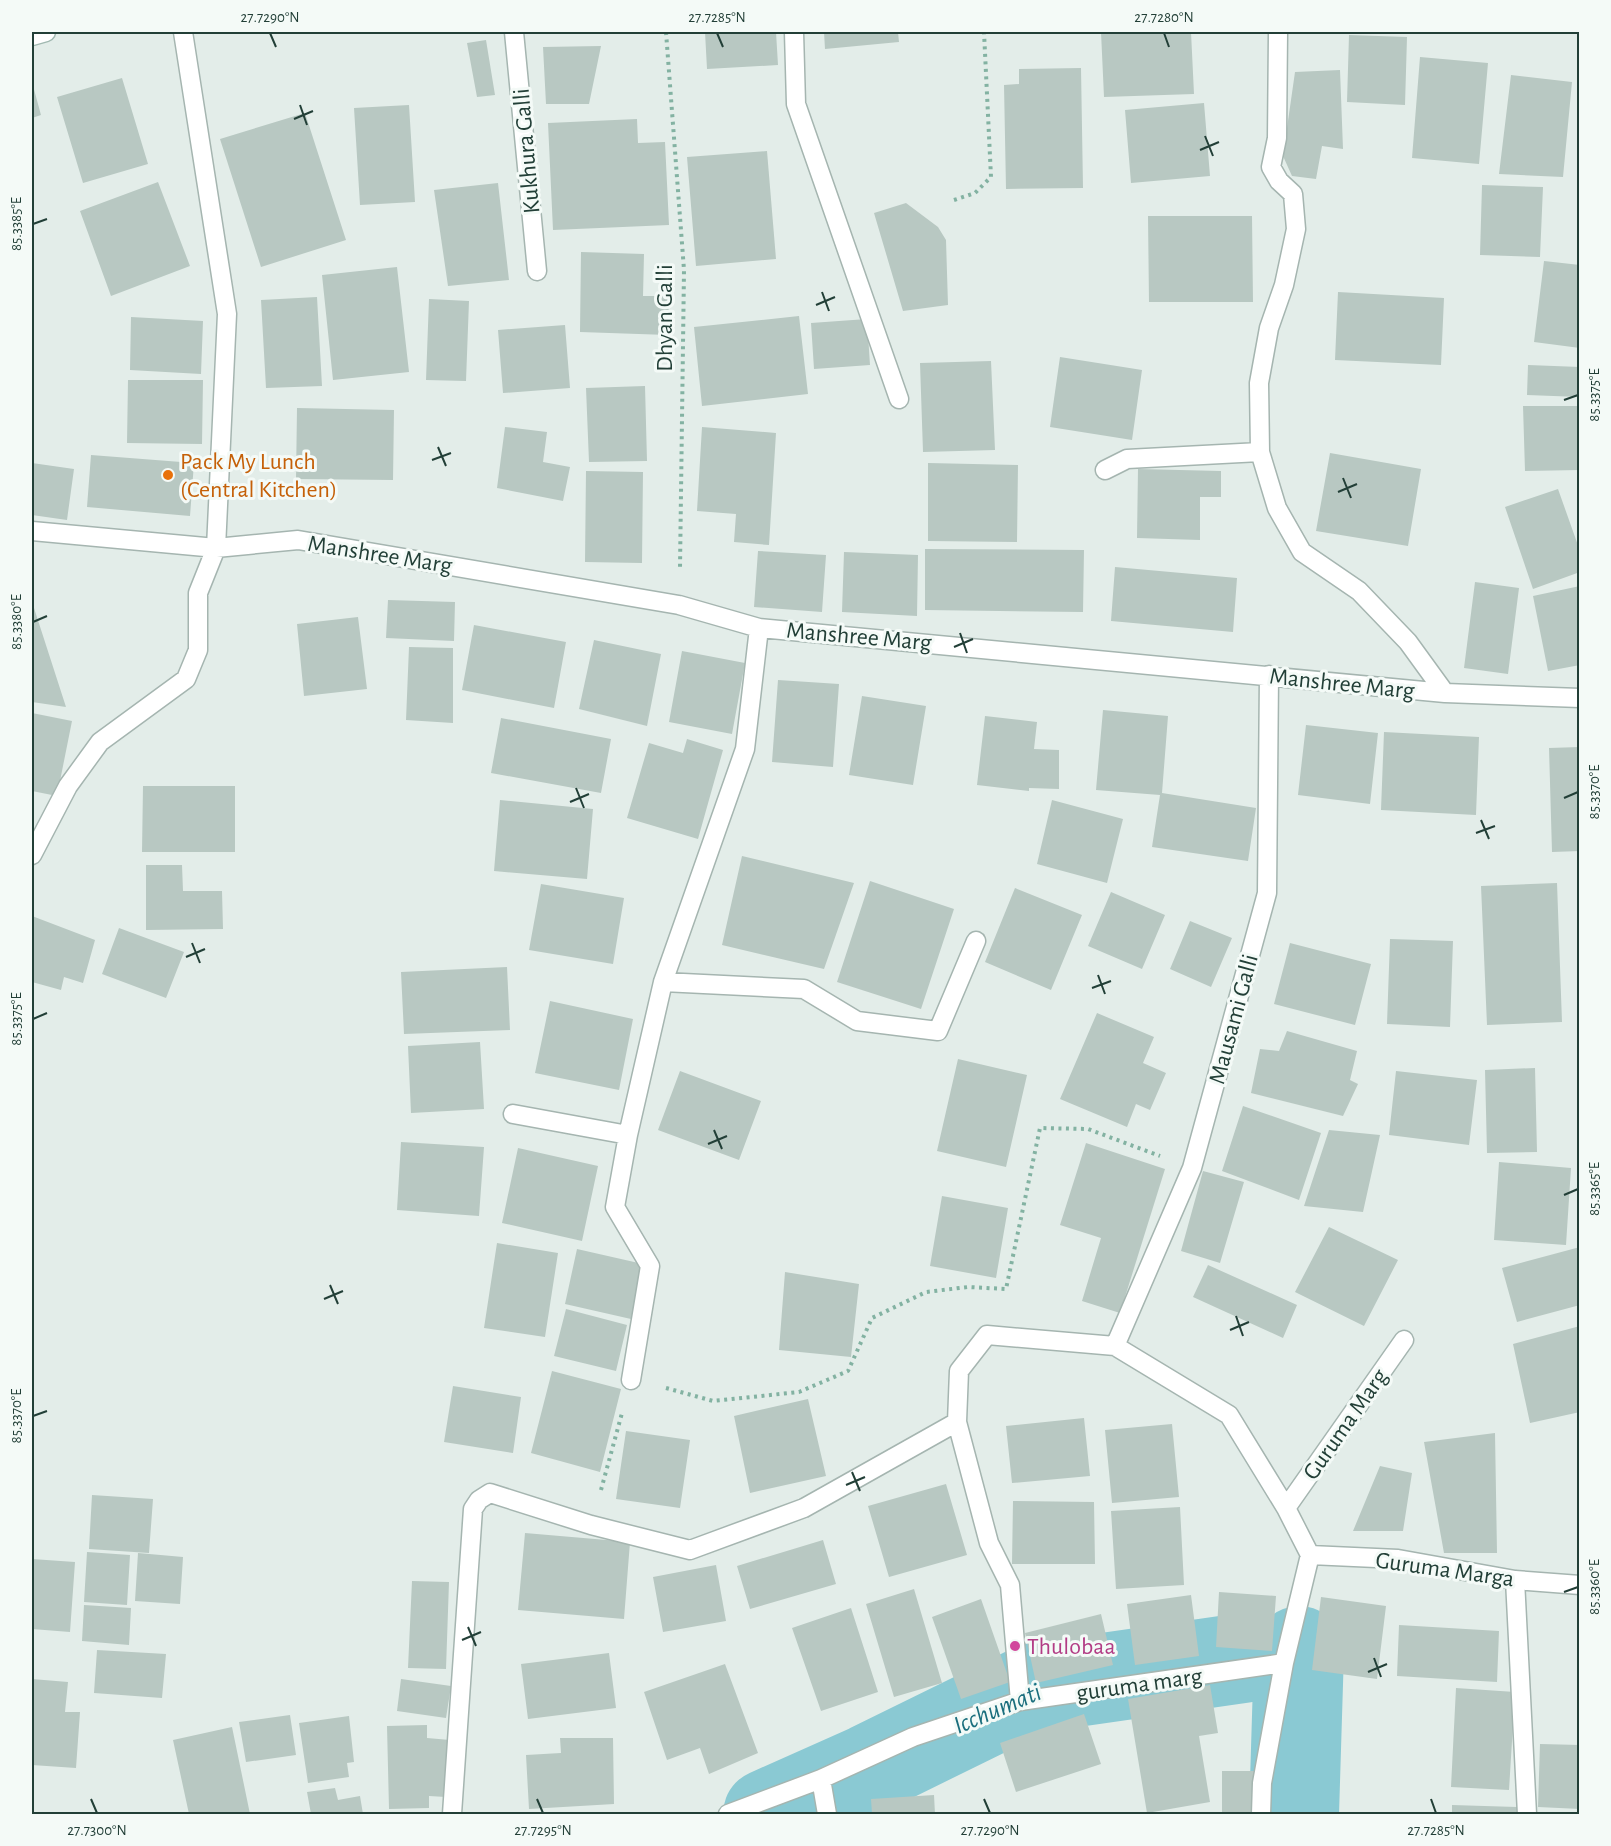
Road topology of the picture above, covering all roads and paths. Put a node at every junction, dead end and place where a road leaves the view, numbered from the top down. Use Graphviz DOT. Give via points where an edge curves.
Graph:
graph roads {
  1 [pos="46,32"];
  2 [pos="183,32"];
  3 [pos="514,32"];
  4 [pos="666,32"];
  5 [pos="794,32"];
  6 [pos="984,32"];
  7 [pos="1278,32"];
  8 [pos="32,36"];
  9 [pos="954,200"];
  10 [pos="537,271"];
  11 [pos="899,399"];
  12 [pos="1260,452"];
  13 [pos="1105,470"];
  14 [pos="32,531"];
  15 [pos="216,548"];
  16 [pos="679,605"];
  17 [pos="759,628"];
  18 [pos="1269,675"];
  19 [pos="1445,693"];
  20 [pos="1580,698"];
  21 [pos="32,855"];
  22 [pos="976,941"];
  23 [pos="663,982"];
  24 [pos="513,1114"];
  25 [pos="628,1134"];
  26 [pos="1192,1168"];
  27 [pos="1404,1340"];
  28 [pos="1115,1346"];
  29 [pos="632,1380"];
  30 [pos="957,1422"];
  31 [pos="1286,1508"];
  32 [pos="591,1525"];
  33 [pos="1310,1555"];
  34 [pos="1515,1580"];
  35 [pos="1580,1585"];
  36 [pos="1284,1662"];
  37 [pos="1020,1701"];
  38 [pos="821,1779"];
  39 [pos="452,1815"];
  40 [pos="728,1815"];
  41 [pos="827,1815"];
  42 [pos="1261,1815"];
  43 [pos="1527,1815"];
  1 -- 8 [label="street"];
  2 -- 15 [label="street" via="227,314"];
  3 -- 10 [label="street, Kukhura Galli"];
  4 -- 16 [label="path, Dhyan Galli" via="684,270"];
  5 -- 11 [label="street" via="796,104"];
  6 -- 9 [label="path" via="991,177 975,193"];
  7 -- 12 [label="street" via="1277,138 1271,166 1293,194 1296,229 1284,285 1269,328 1259,383"];
  12 -- 13 [label="street" via="1127,459"];
  12 -- 19 [label="street" via="1277,508 1302,552 1359,591 1408,642"];
  14 -- 15 [label="street, Manshree Marg"];
  15 -- 16 [label="street, Manshree Marg" via="298,540"];
  15 -- 21 [label="street" via="198,593 198,650 186,679 100,742 68,786"];
  16 -- 17 [label="street, Manshree Marg"];
  17 -- 18 [label="street, Manshree Marg"];
  17 -- 23 [label="street" via="745,749"];
  18 -- 19 [label="street, Manshree Marg"];
  18 -- 26 [label="street, Mausami Galli" via="1267,893"];
  19 -- 20 [label="street, Manshree Marg"];
  22 -- 23 [label="street" via="938,1031 857,1021 804,989"];
  23 -- 25 [label="street"];
  24 -- 25 [label="street"];
  25 -- 29 [label="street" via="615,1208 650,1266"];
  26 -- 28 [label="street, Mausami Galli"];
  26 -- 29 [label="path" via="1088,1129 1040,1128 1006,1289 968,1287 926,1292 872,1318 848,1371 799,1392 713,1401"];
  27 -- 31 [label="street, Guruma Marg"];
  28 -- 30 [label="street" via="987,1335 959,1371"];
  28 -- 31 [label="street, Guruma Marg" via="1229,1415"];
  29 -- 32 [label="path"];
  30 -- 32 [label="street" via="804,1508 690,1550"];
  30 -- 37 [label="street" via="989,1544 1010,1585"];
  31 -- 33 [label="street, Guruma Marg"];
  32 -- 39 [label="street" via="490,1493 473,1509"];
  33 -- 34 [label="street, Guruma Marga" via="1398,1559"];
  33 -- 36 [label="street"];
  34 -- 35 [label="street, Guruma Marga"];
  34 -- 43 [label="street"];
  36 -- 37 [label="street, guruma marg"];
  36 -- 42 [label="street" via="1262,1783"];
  37 -- 38 [label="street, guruma marg" via="913,1737"];
  38 -- 40 [label="street, guruma marg"];
  38 -- 41 [label="street"];
}
